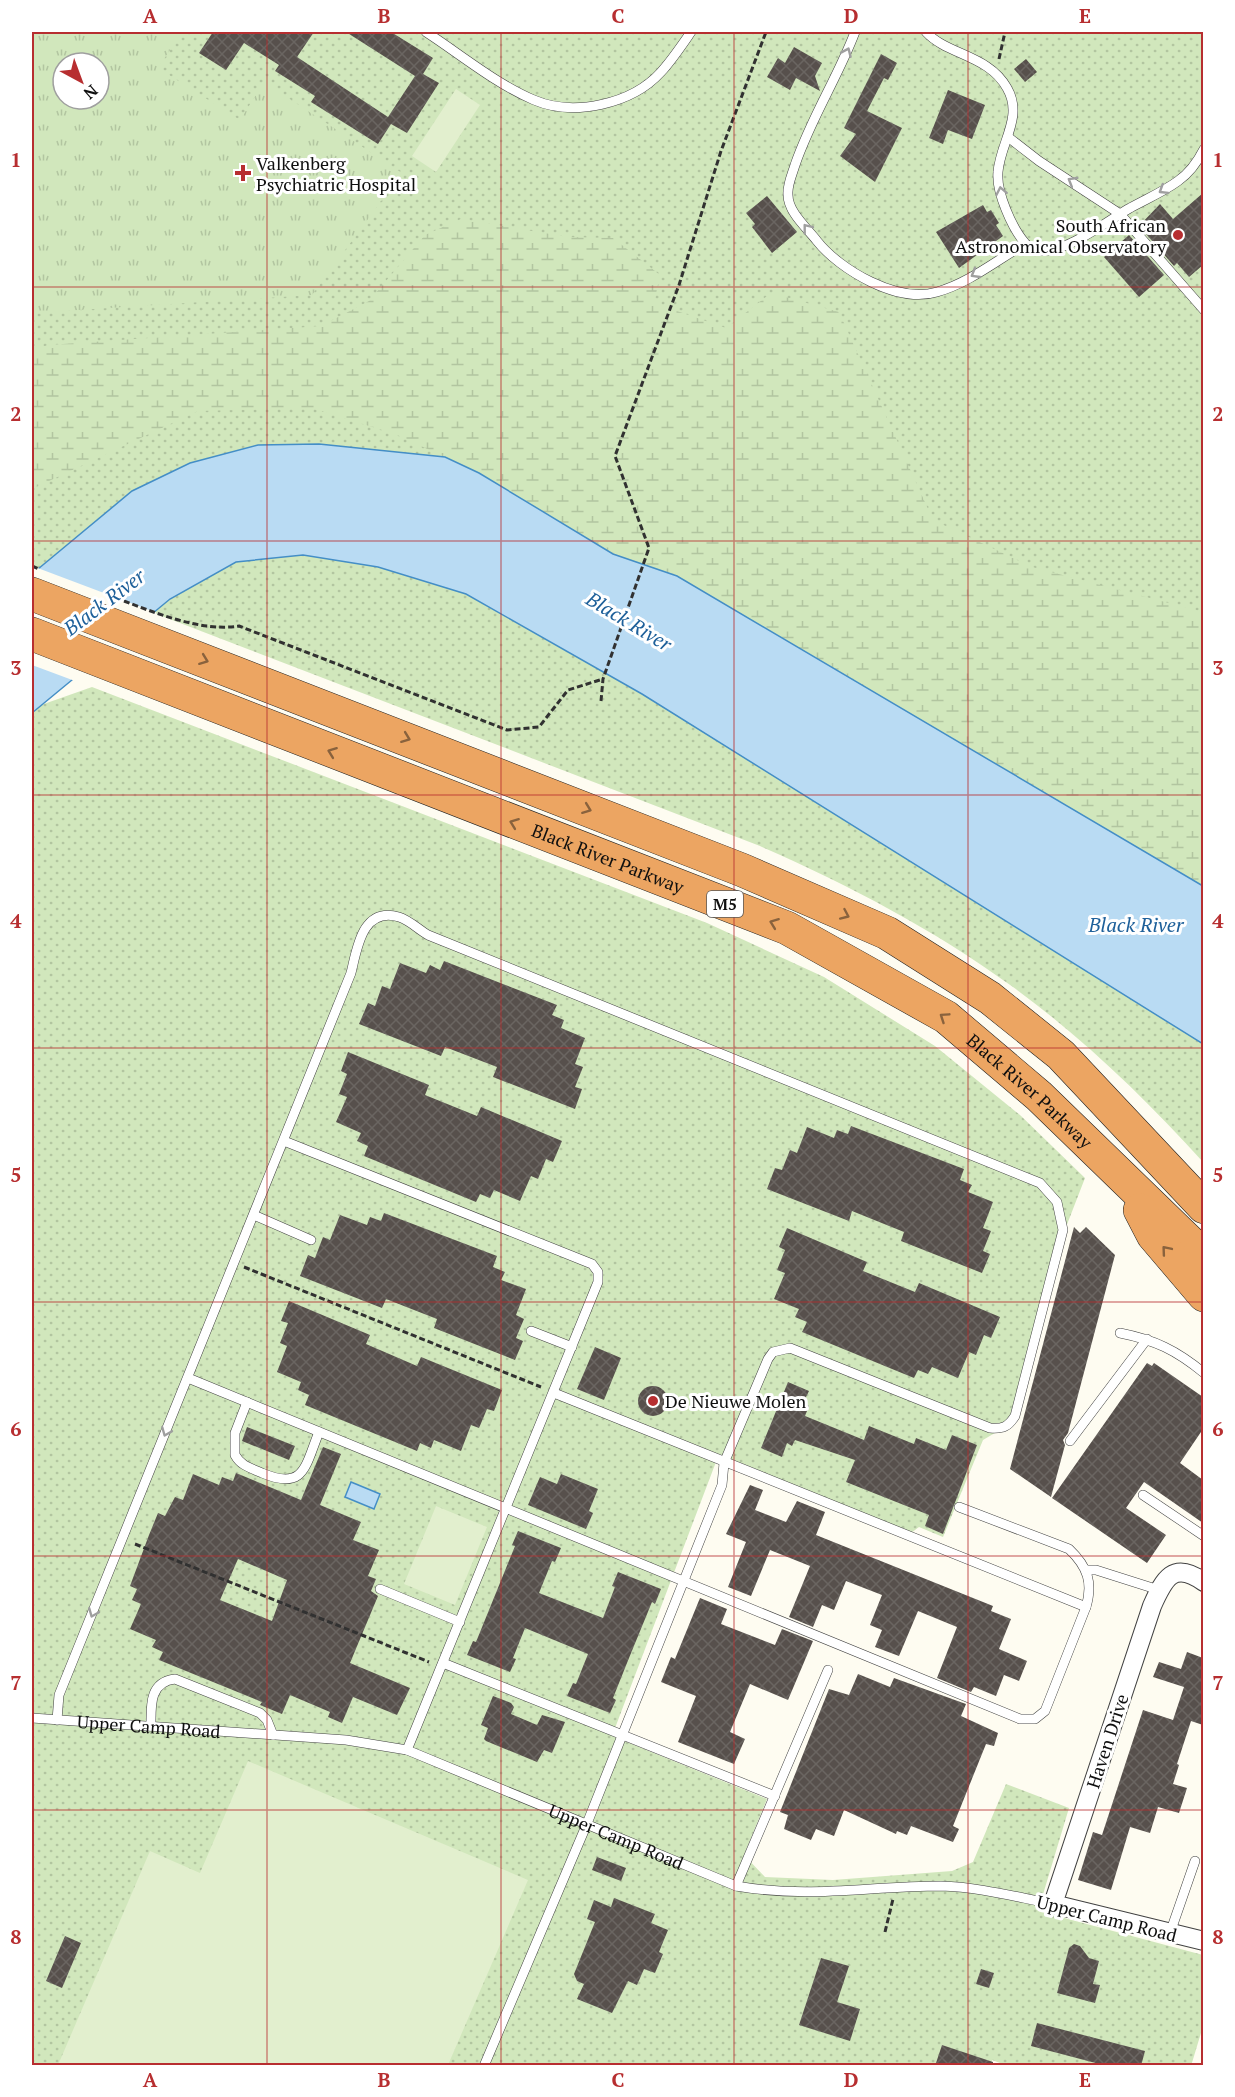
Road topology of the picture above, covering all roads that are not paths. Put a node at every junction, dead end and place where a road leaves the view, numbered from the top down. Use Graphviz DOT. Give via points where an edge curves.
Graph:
graph roads {
  1 [pos="426,32"];
  2 [pos="691,32"];
  3 [pos="855,32"];
  4 [pos="926,32"];
  5 [pos="1008,137"];
  6 [pos="1203,149"];
  7 [pos="1120,214"];
  8 [pos="1025,244"];
  9 [pos="1203,310"];
  10 [pos="32,594"];
  11 [pos="32,634"];
  12 [pos="1061,1055"];
  13 [pos="284,1141"];
  14 [pos="1118,1170"];
  15 [pos="1203,1181"];
  16 [pos="1203,1207"];
  17 [pos="254,1215"];
  18 [pos="311,1240"];
  19 [pos="1203,1256"];
  20 [pos="1203,1295"];
  21 [pos="531,1331"];
  22 [pos="1120,1333"];
  23 [pos="1147,1339"];
  24 [pos="572,1347"];
  25 [pos="1203,1372"];
  26 [pos="188,1378"];
  27 [pos="554,1393"];
  28 [pos="247,1402"];
  29 [pos="319,1432"];
  30 [pos="1070,1441"];
  31 [pos="724,1462"];
  32 [pos="1143,1495"];
  33 [pos="959,1507"];
  34 [pos="506,1508"];
  35 [pos="1203,1536"];
  36 [pos="1086,1570"];
  37 [pos="684,1581"];
  38 [pos="1203,1582"];
  39 [pos="1161,1585"];
  40 [pos="380,1590"];
  41 [pos="1086,1607"];
  42 [pos="460,1622"];
  43 [pos="443,1663"];
  44 [pos="828,1670"];
  45 [pos="32,1718"];
  46 [pos="57,1720"];
  47 [pos="151,1726"];
  48 [pos="622,1734"];
  49 [pos="273,1735"];
  50 [pos="407,1750"];
  51 [pos="775,1796"];
  52 [pos="586,1826"];
  53 [pos="1195,1861"];
  54 [pos="736,1886"];
  55 [pos="1053,1904"];
  56 [pos="1170,1933"];
  57 [pos="1203,1941"];
  58 [pos="484,2066"];
  1 -- 2 [label="lane" via="534,100 574,107 611,102 648,82 660,73"];
  8 -- 3 [label="lane, one-way" via="958,284 935,293 894,290 847,270 823,248 792,209 787,198 788,186 803,142"];
  4 -- 5 [label="lane" via="997,73 1014,107"];
  7 -- 5 [label="lane, one-way"];
  8 -- 5 [label="lane, one-way" via="1005,209 998,172"];
  6 -- 7 [label="lane, one-way" via="1180,180"];
  7 -- 8 [label="lane" via="1077,241 1042,252"];
  7 -- 9 [label="lane"];
  10 -- 12 [label="highway, M5, one-way" via="161,629 887,933 990,998"];
  14 -- 11 [label="highway, Black River Parkway / M5, one-way" via="946,1017 787,928"];
  12 -- 15 [label="highway" via="1105,1079"];
  12 -- 16 [label="highway, M5"];
  13 -- 17 [label="lane"];
  13 -- 24 [label="lane" via="592,1264 598,1272 598,1282"];
  13 -- 31 [label="lane" via="351,973 358,938 369,923 393,916 428,934 1033,1179 1053,1195 1061,1211 1063,1230 1010,1425 990,1428 800,1350 781,1348 773,1352 760,1373"];
  14 -- 19 [label="highway, Black River Parkway / M5"];
  20 -- 14 [label="highway, one-way" via="1153,1235"];
  17 -- 18 [label="lane"];
  17 -- 26 [label="lane"];
  21 -- 24 [label="lane"];
  22 -- 23 [label="lane"];
  23 -- 25 [label="lane" via="1177,1351"];
  23 -- 30 [label="lane"];
  24 -- 27 [label="lane"];
  26 -- 28 [label="lane"];
  26 -- 46 [label="lane, one-way" via="59,1695"];
  27 -- 31 [label="lane"];
  27 -- 34 [label="lane"];
  28 -- 29 [label="lane"];
  28 -- 29 [label="lane" via="235,1433 235,1455 243,1465 282,1481 289,1480 300,1473"];
  29 -- 34 [label="lane"];
  31 -- 37 [label="lane" via="722,1485"];
  31 -- 41 [label="lane"];
  32 -- 35 [label="lane"];
  33 -- 36 [label="lane" via="1069,1550"];
  34 -- 37 [label="lane"];
  34 -- 42 [label="lane"];
  36 -- 39 [label="lane"];
  36 -- 41 [label="lane" via="1091,1591"];
  37 -- 41 [label="lane" via="1029,1720 1045,1711"];
  37 -- 48 [label="lane"];
  38 -- 39 [label="street" via="1185,1573 1173,1573"];
  39 -- 55 [label="street, Haven Drive"];
  40 -- 42 [label="lane"];
  42 -- 43 [label="lane"];
  43 -- 48 [label="lane"];
  43 -- 50 [label="lane"];
  44 -- 51 [label="lane"];
  45 -- 46 [label="lane, Upper Camp Road"];
  46 -- 47 [label="lane, Upper Camp Road"];
  47 -- 49 [label="lane, Upper Camp Road"];
  47 -- 49 [label="lane" via="153,1694 162,1683 175,1679 260,1713"];
  48 -- 51 [label="lane"];
  48 -- 52 [label="lane"];
  49 -- 50 [label="lane, Upper Camp Road" via="346,1740"];
  50 -- 52 [label="lane, Upper Camp Road"];
  51 -- 54 [label="lane"];
  52 -- 54 [label="lane, Upper Camp Road"];
  52 -- 58 [label="lane"];
  53 -- 56 [label="lane"];
  54 -- 55 [label="lane, Upper Camp Road" via="795,1893 896,1887 982,1889"];
  55 -- 56 [label="street, Upper Camp Road"];
  56 -- 57 [label="street, Upper Camp Road"];
}
